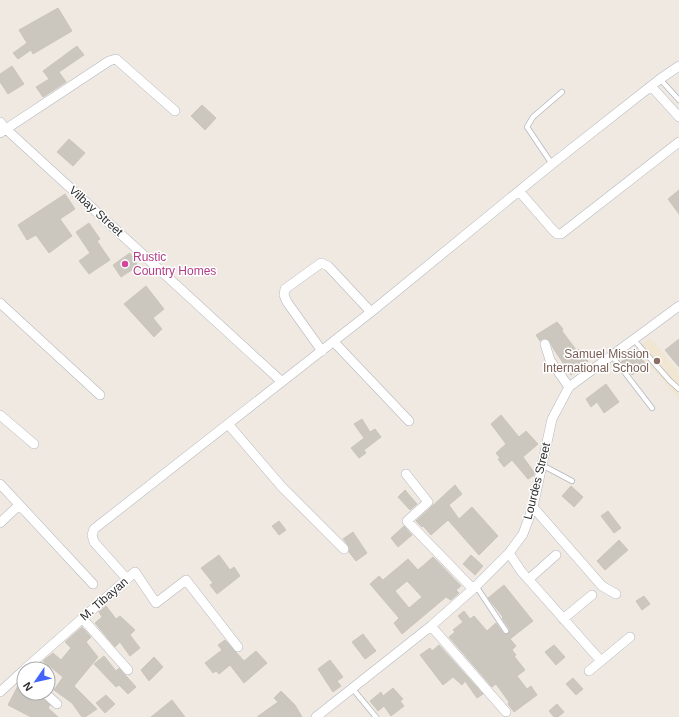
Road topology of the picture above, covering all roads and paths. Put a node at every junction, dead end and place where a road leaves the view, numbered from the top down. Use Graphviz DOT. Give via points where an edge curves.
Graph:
graph roads {
  1 [pos="679,66"];
  2 [pos="660,79"];
  3 [pos="651,86"];
  4 [pos="562,92"];
  5 [pos="679,100"];
  6 [pos="175,111"];
  7 [pos="679,117"];
  8 [pos="2,128"];
  9 [pos="679,142"];
  10 [pos="552,164"];
  11 [pos="519,191"];
  12 [pos="0,303"];
  13 [pos="679,306"];
  14 [pos="371,312"];
  15 [pos="634,340"];
  16 [pos="334,342"];
  17 [pos="544,344"];
  18 [pos="322,351"];
  19 [pos="612,356"];
  20 [pos="282,380"];
  21 [pos="569,387"];
  22 [pos="679,389"];
  23 [pos="100,395"];
  24 [pos="652,408"];
  25 [pos="0,415"];
  26 [pos="409,421"];
  27 [pos="228,424"];
  28 [pos="34,444"];
  29 [pos="542,465"];
  30 [pos="406,474"];
  31 [pos="572,481"];
  32 [pos="0,484"];
  33 [pos="20,505"];
  34 [pos="533,507"];
  35 [pos="0,523"];
  36 [pos="344,549"];
  37 [pos="508,553"];
  38 [pos="556,555"];
  39 [pos="127,579"];
  40 [pos="529,579"];
  41 [pos="93,584"];
  42 [pos="475,588"];
  43 [pos="616,594"];
  44 [pos="592,595"];
  45 [pos="82,618"];
  46 [pos="563,619"];
  47 [pos="431,626"];
  48 [pos="506,632"];
  49 [pos="630,637"];
  50 [pos="238,647"];
  51 [pos="35,661"];
  52 [pos="601,661"];
  53 [pos="128,670"];
  54 [pos="589,672"];
  55 [pos="16,678"];
  56 [pos="352,688"];
  57 [pos="0,692"];
  58 [pos="54,701"];
  59 [pos="57,704"];
  60 [pos="506,712"];
  61 [pos="316,717"];
  62 [pos="376,717"];
  1 -- 2 [label="street"];
  2 -- 3 [label="street"];
  2 -- 5 [label="lane"];
  3 -- 7 [label="street"];
  3 -- 10 [label="street"];
  4 -- 10 [label="lane" via="533,117 527,126"];
  6 -- 8 [label="street" via="116,59"];
  8 -- 20 [label="street, Vilbay Street"];
  9 -- 11 [label="street" via="562,234 557,234 552,229"];
  10 -- 11 [label="street"];
  11 -- 14 [label="street"];
  12 -- 23 [label="street"];
  13 -- 15 [label="street, Lourdes Street"];
  14 -- 16 [label="street"];
  14 -- 18 [label="street" via="328,266 321,263 285,289 287,302"];
  15 -- 19 [label="street, Lourdes Street"];
  15 -- 22 [label="lane"];
  16 -- 18 [label="street"];
  16 -- 26 [label="street"];
  17 -- 21 [label="street" via="550,360"];
  18 -- 20 [label="street"];
  19 -- 21 [label="street, Lourdes Street"];
  19 -- 24 [label="lane"];
  20 -- 27 [label="street"];
  21 -- 29 [label="street, Lourdes Street" via="552,419"];
  25 -- 28 [label="street"];
  27 -- 36 [label="street" via="282,487"];
  27 -- 39 [label="street" via="94,529 94,542"];
  29 -- 31 [label="lane"];
  29 -- 34 [label="street, Lourdes Street"];
  30 -- 42 [label="street" via="428,502 408,521"];
  32 -- 33 [label="street"];
  33 -- 35 [label="street"];
  33 -- 41 [label="street"];
  34 -- 37 [label="street, Lourdes Street" via="523,534"];
  34 -- 43 [label="street" via="602,586"];
  37 -- 40 [label="street"];
  37 -- 42 [label="street, Lourdes Street"];
  38 -- 40 [label="street"];
  39 -- 45 [label="street, M. Tibayan"];
  39 -- 50 [label="street, M. Tibayan" via="135,572 156,603 186,580"];
  40 -- 46 [label="street"];
  42 -- 47 [label="street, Lourdes Street"];
  42 -- 48 [label="lane"];
  44 -- 46 [label="street"];
  45 -- 51 [label="street, M. Tibayan"];
  45 -- 53 [label="street"];
  46 -- 52 [label="street"];
  47 -- 56 [label="street, Lourdes Street"];
  47 -- 60 [label="street"];
  49 -- 52 [label="street"];
  52 -- 54 [label="street"];
  55 -- 57 [label="street, M. Tibayan"];
  56 -- 61 [label="street, Lourdes Street"];
  56 -- 62 [label="lane"];
  58 -- 59 [label="street"];
}
